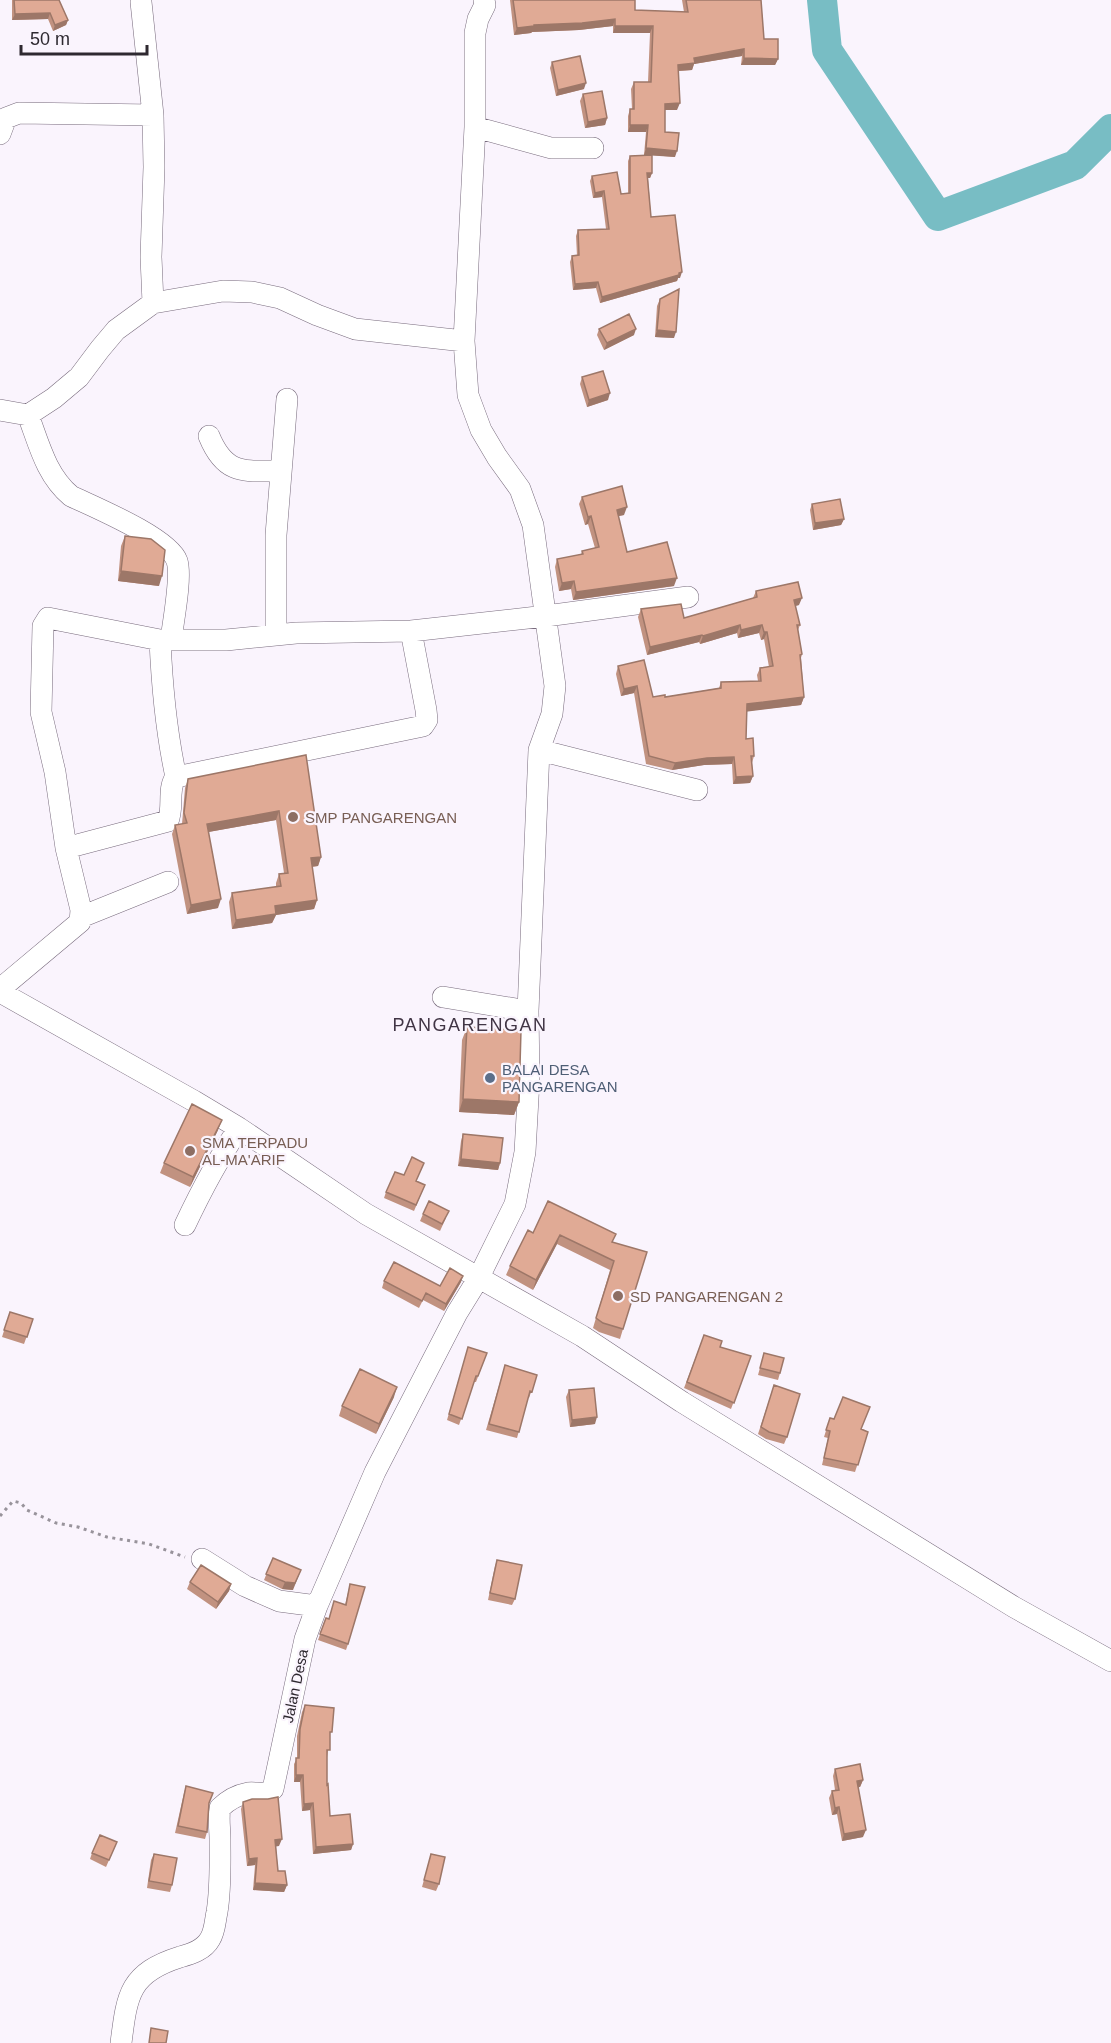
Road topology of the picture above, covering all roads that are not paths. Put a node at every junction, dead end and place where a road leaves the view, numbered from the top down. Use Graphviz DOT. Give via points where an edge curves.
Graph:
graph roads {
  1 [pos="141,2"];
  2 [pos="489,2"];
  3 [pos="153,115"];
  4 [pos="475,127"];
  5 [pos="0,134"];
  6 [pos="593,148"];
  7 [pos="153,303"];
  8 [pos="464,340"];
  9 [pos="287,399"];
  10 [pos="0,410"];
  11 [pos="28,415"];
  12 [pos="209,436"];
  13 [pos="281,471"];
  14 [pos="687,597"];
  15 [pos="546,616"];
  16 [pos="411,631"];
  17 [pos="276,635"];
  18 [pos="166,640"];
  19 [pos="539,750"];
  20 [pos="176,777"];
  21 [pos="697,790"];
  22 [pos="66,848"];
  23 [pos="168,882"];
  24 [pos="81,917"];
  25 [pos="0,990"];
  26 [pos="443,997"];
  27 [pos="528,1011"];
  28 [pos="239,1128"];
  29 [pos="185,1225"];
  30 [pos="478,1279"];
  31 [pos="202,1559"];
  32 [pos="318,1606"];
  33 [pos="1111,1661"];
  34 [pos="121,2043"];
  1 -- 3 [label="street"];
  2 -- 4 [label="street, Jalan Desa" via="478,19 475,33"];
  3 -- 5 [label="street" via="19,113 6,118"];
  3 -- 7 [label="street"];
  4 -- 6 [label="street" via="551,148"];
  4 -- 8 [label="street, Jalan Desa"];
  7 -- 8 [label="street" via="223,291 252,292 280,298 355,329"];
  7 -- 11 [label="street" via="116,330 79,377"];
  8 -- 15 [label="street, Jalan Desa" via="468,395 497,457 520,489 533,525"];
  9 -- 13 [label="street"];
  10 -- 11 [label="street"];
  11 -- 18 [label="street" via="59,486 71,496 155,538 177,561 177,588"];
  12 -- 13 [label="street" via="225,463 238,469"];
  13 -- 17 [label="street" via="276,535"];
  14 -- 15 [label="street"];
  15 -- 16 [label="street"];
  15 -- 19 [label="street, Jalan Desa" via="555,686 552,714"];
  16 -- 17 [label="street"];
  16 -- 20 [label="street" via="426,710 423,726"];
  17 -- 18 [label="street"];
  18 -- 20 [label="street" via="163,698"];
  18 -- 22 [label="street" via="51,618 43,626 41,712"];
  19 -- 21 [label="street"];
  19 -- 27 [label="street, Jalan Desa"];
  20 -- 22 [label="street" via="168,821"];
  22 -- 24 [label="street"];
  23 -- 24 [label="street"];
  24 -- 25 [label="street" via="80,922"];
  25 -- 28 [label="street"];
  26 -- 27 [label="street"];
  27 -- 30 [label="street, Jalan Desa" via="525,1152 515,1204"];
  28 -- 29 [label="street"];
  28 -- 30 [label="street" via="366,1214"];
  30 -- 32 [label="street, Jalan Desa" via="375,1472"];
  30 -- 33 [label="street" via="582,1336 1014,1607"];
  31 -- 32 [label="street" via="245,1586 279,1601"];
  32 -- 34 [label="street, Jalan Desa" via="305,1639 273,1789 233,1798 220,1808 220,1894 210,1939 191,1954 149,1971 134,1985 126,2005"];
}
